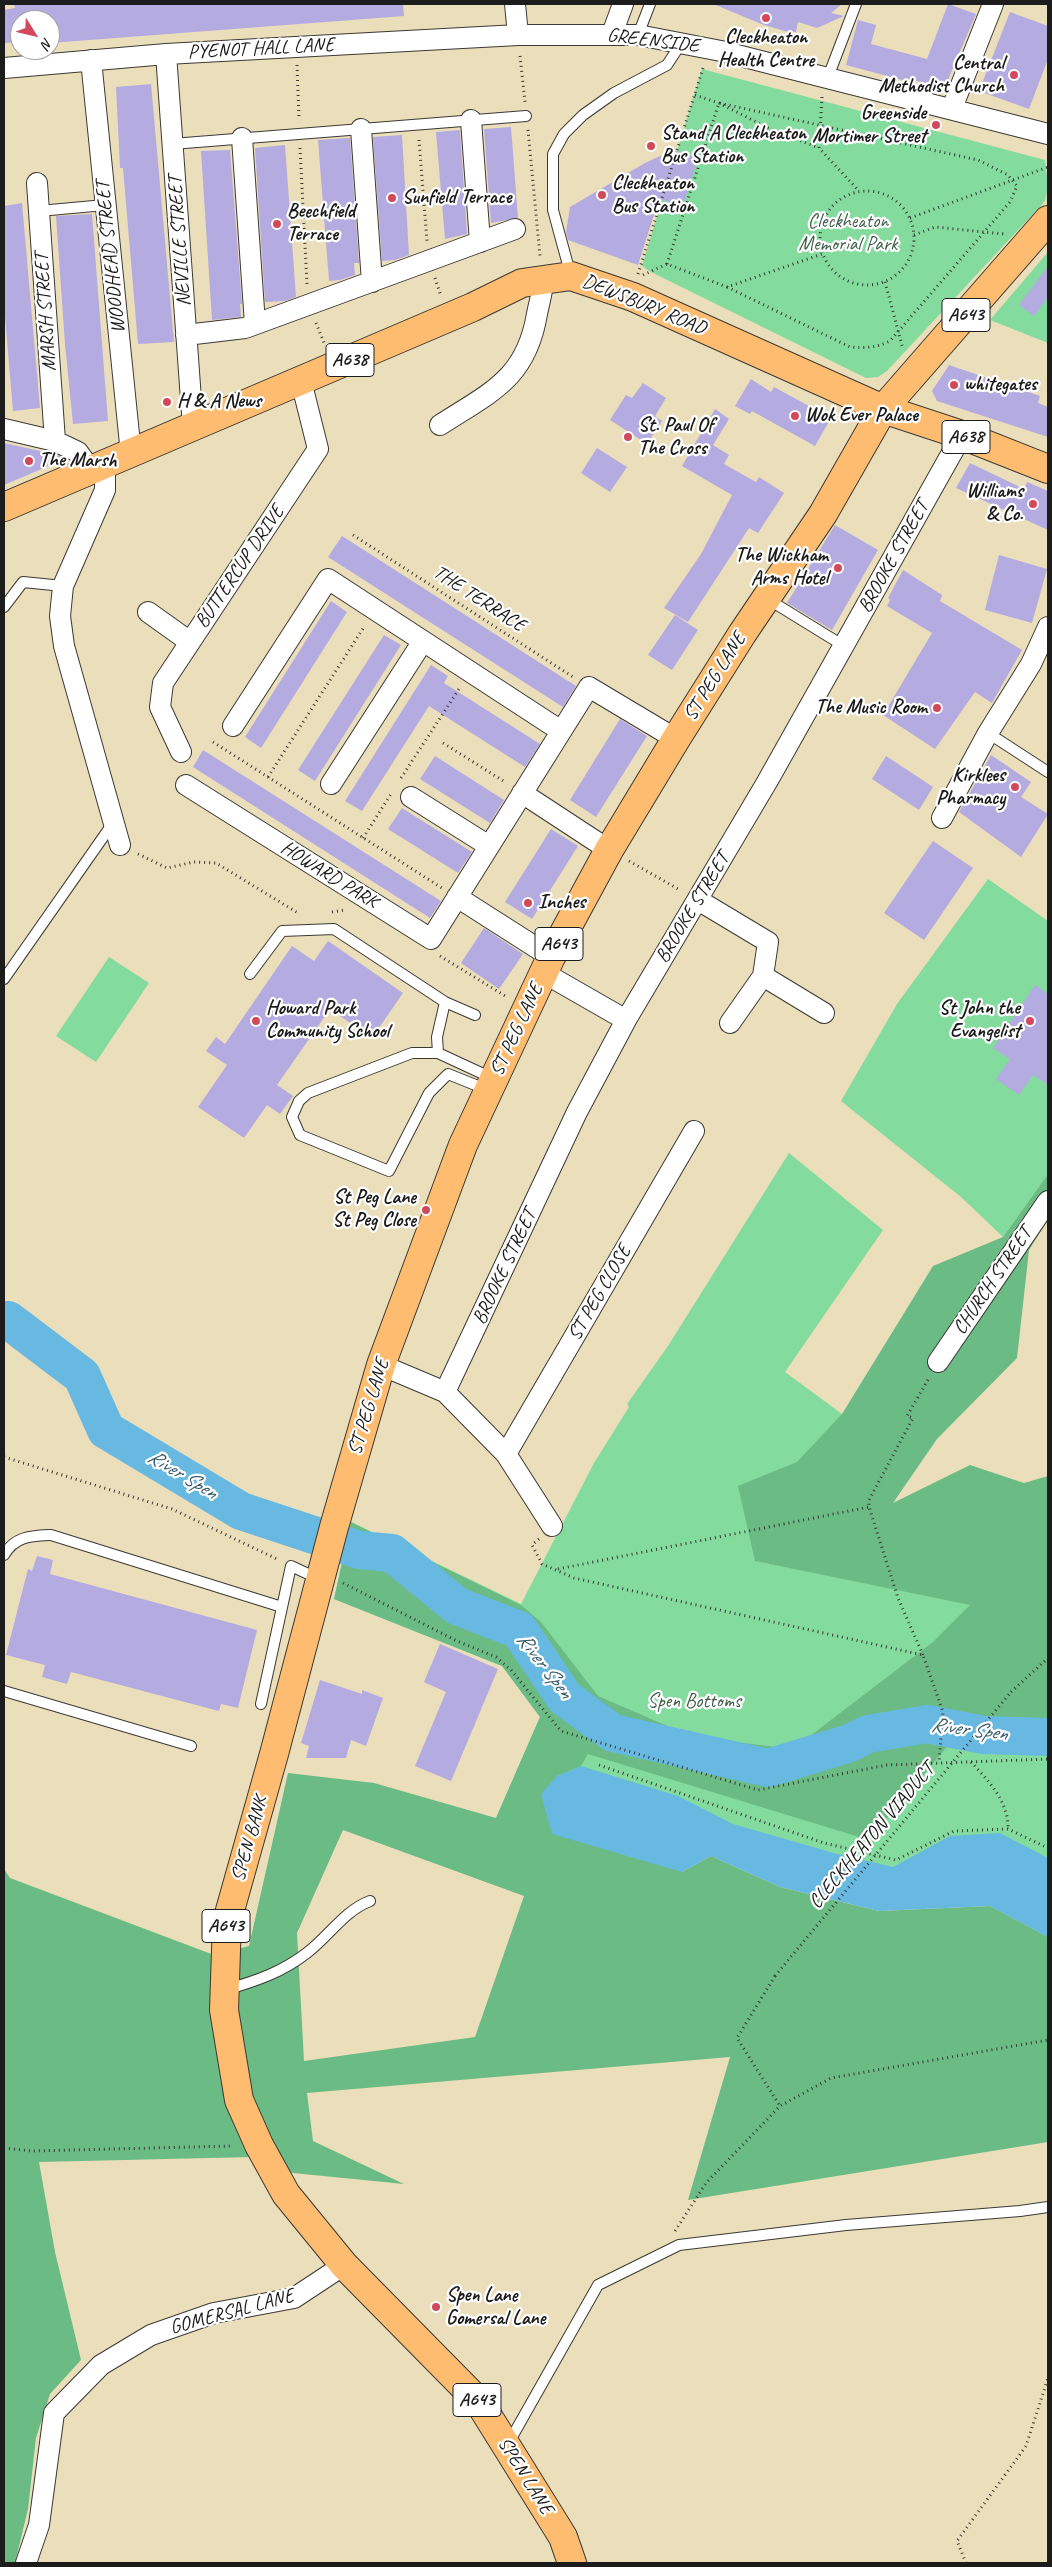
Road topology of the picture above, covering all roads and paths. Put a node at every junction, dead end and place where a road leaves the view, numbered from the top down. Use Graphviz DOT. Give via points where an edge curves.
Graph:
graph roads {
  1 [pos="515,4"];
  2 [pos="623,4"];
  3 [pos="650,4"];
  4 [pos="856,4"];
  5 [pos="993,4"];
  6 [pos="612,34"];
  7 [pos="518,35"];
  8 [pos="638,35"];
  9 [pos="682,42"];
  10 [pos="296,47"];
  11 [pos="710,48"];
  12 [pos="166,54"];
  13 [pos="91,60"];
  14 [pos="4,68"];
  15 [pos="825,77"];
  16 [pos="694,95"];
  17 [pos="719,103"];
  18 [pos="952,108"];
  19 [pos="526,116"];
  20 [pos="470,120"];
  21 [pos="417,124"];
  22 [pos="820,125"];
  23 [pos="361,129"];
  24 [pos="300,134"];
  25 [pos="1048,134"];
  26 [pos="242,138"];
  27 [pos="172,144"];
  28 [pos="819,148"];
  29 [pos="1048,167"];
  30 [pos="1013,180"];
  31 [pos="37,183"];
  32 [pos="859,191"];
  33 [pos="105,205"];
  34 [pos="39,211"];
  35 [pos="910,218"];
  36 [pos="1042,227"];
  37 [pos="516,229"];
  38 [pos="984,232"];
  39 [pos="914,235"];
  40 [pos="480,242"];
  41 [pos="822,254"];
  42 [pos="428,261"];
  43 [pos="667,264"];
  44 [pos="571,276"];
  45 [pos="542,280"];
  46 [pos="372,282"];
  47 [pos="885,282"];
  48 [pos="727,287"];
  49 [pos="308,304"];
  50 [pos="449,317"];
  51 [pos="255,324"];
  52 [pos="898,331"];
  53 [pos="186,335"];
  54 [pos="333,367"];
  55 [pos="915,372"];
  56 [pos="301,381"];
  57 [pos="883,409"];
  58 [pos="440,425"];
  59 [pos="193,427"];
  60 [pos="4,429"];
  61 [pos="962,436"];
  62 [pos="55,441"];
  63 [pos="130,454"];
  64 [pos="98,467"];
  65 [pos="1048,469"];
  66 [pos="4,507"];
  67 [pos="353,535"];
  68 [pos="63,586"];
  69 [pos="766,598"];
  70 [pos="4,607"];
  71 [pos="376,610"];
  72 [pos="148,612"];
  73 [pos="1048,627"];
  74 [pos="423,641"];
  75 [pos="190,642"];
  76 [pos="844,646"];
  77 [pos="470,672"];
  78 [pos="589,687"];
  79 [pos="233,726"];
  80 [pos="561,731"];
  81 [pos="988,733"];
  82 [pos="676,739"];
  83 [pos="213,742"];
  84 [pos="443,743"];
  85 [pos="181,752"];
  86 [pos="1048,772"];
  87 [pos="268,777"];
  88 [pos="400,780"];
  89 [pos="331,784"];
  90 [pos="186,785"];
  91 [pos="403,792"];
  92 [pos="522,793"];
  93 [pos="942,818"];
  94 [pos="114,823"];
  95 [pos="363,838"];
  96 [pos="120,845"];
  97 [pos="489,846"];
  98 [pos="609,850"];
  99 [pos="457,897"];
  100 [pos="698,900"];
  101 [pos="375,904"];
  102 [pos="329,912"];
  103 [pos="304,913"];
  104 [pos="431,939"];
  105 [pos="548,965"];
  106 [pos="250,974"];
  107 [pos="763,976"];
  108 [pos="4,979"];
  109 [pos="446,1002"];
  110 [pos="527,1009"];
  111 [pos="824,1013"];
  112 [pos="475,1015"];
  113 [pos="626,1020"];
  114 [pos="730,1023"];
  115 [pos="438,1054"];
  116 [pos="492,1084"];
  117 [pos="694,1131"];
  118 [pos="1048,1201"];
  119 [pos="938,1362"];
  120 [pos="381,1365"];
  121 [pos="445,1392"];
  122 [pos="506,1454"];
  123 [pos="4,1457"];
  124 [pos="869,1508"];
  125 [pos="552,1526"];
  126 [pos="4,1555"];
  127 [pos="291,1566"];
  128 [pos="558,1570"];
  129 [pos="322,1573"];
  130 [pos="282,1607"];
  131 [pos="924,1655"];
  132 [pos="1048,1658"];
  133 [pos="4,1691"];
  134 [pos="261,1704"];
  135 [pos="190,1746"];
  136 [pos="1048,1759"];
  137 [pos="970,1762"];
  138 [pos="939,1763"];
  139 [pos="599,1765"];
  140 [pos="1008,1829"];
  141 [pos="1048,1848"];
  142 [pos="370,1901"];
  143 [pos="224,1990"];
  144 [pos="1048,2040"];
  145 [pos="780,2106"];
  146 [pos="259,2145"];
  147 [pos="4,2148"];
  148 [pos="1048,2207"];
  149 [pos="660,2254"];
  150 [pos="344,2265"];
  151 [pos="1048,2378"];
  152 [pos="507,2445"];
  153 [pos="26,2563"];
  154 [pos="572,2563"];
  155 [pos="966,2563"];
  1 -- 7 [label="street"];
  2 -- 6 [label="street"];
  3 -- 8 [label="lane"];
  4 -- 15 [label="lane"];
  5 -- 18 [label="street"];
  6 -- 7 [label="street, GREENSIDE"];
  6 -- 8 [label="street, GREENSIDE"];
  7 -- 10 [label="street, PYENOT HALL LANE"];
  7 -- 19 [label="path"];
  8 -- 9 [label="street, GREENSIDE"];
  9 -- 11 [label="street, GREENSIDE"];
  9 -- 44 [label="lane" via="666,64 583,114 564,134 554,154 553,210"];
  10 -- 12 [label="street, PYENOT HALL LANE"];
  10 -- 24 [label="path"];
  11 -- 15 [label="street, GREENSIDE"];
  11 -- 16 [label="path"];
  12 -- 13 [label="street, PYENOT HALL LANE"];
  12 -- 27 [label="street, NEVILLE STREET"];
  13 -- 14 [label="street, PYENOT HALL LANE"];
  13 -- 33 [label="street, WOODHEAD STREET"];
  15 -- 18 [label="street, GREENSIDE"];
  15 -- 22 [label="path"];
  16 -- 17 [label="path"];
  16 -- 43 [label="path" via="636,278"];
  17 -- 22 [label="path"];
  17 -- 28 [label="path" via="768,128"];
  17 -- 43 [label="path"];
  18 -- 25 [label="street, GREENSIDE"];
  19 -- 20 [label="lane"];
  19 -- 45 [label="path"];
  20 -- 21 [label="lane"];
  20 -- 40 [label="street"];
  21 -- 23 [label="lane"];
  21 -- 42 [label="path"];
  22 -- 28 [label="path"];
  22 -- 30 [label="path" via="978,160"];
  23 -- 24 [label="lane"];
  23 -- 46 [label="street"];
  24 -- 26 [label="lane"];
  24 -- 49 [label="path"];
  26 -- 27 [label="lane"];
  26 -- 51 [label="street"];
  27 -- 53 [label="street, NEVILLE STREET"];
  28 -- 32 [label="path"];
  29 -- 30 [label="path"];
  30 -- 35 [label="path"];
  30 -- 38 [label="path" via="1017,186 1016,193"];
  31 -- 34 [label="street, MARSH STREET"];
  32 -- 35 [label="path" via="889,196"];
  32 -- 41 [label="path" via="843,197 830,208 822,222 819,238"];
  33 -- 34 [label="lane"];
  33 -- 63 [label="street, WOODHEAD STREET"];
  34 -- 62 [label="street, MARSH STREET"];
  35 -- 39 [label="path"];
  36 -- 38 [label="path"];
  36 -- 55 [label="main road, A643"];
  37 -- 40 [label="street"];
  38 -- 39 [label="path" via="935,227"];
  38 -- 52 [label="path"];
  39 -- 47 [label="path" via="913,250 907,263 898,275"];
  40 -- 42 [label="street"];
  41 -- 47 [label="path" via="829,268 848,282 870,286"];
  41 -- 48 [label="path"];
  42 -- 46 [label="street"];
  42 -- 50 [label="path"];
  43 -- 48 [label="path"];
  44 -- 45 [label="main road, DEWSBURY ROAD / A638"];
  44 -- 57 [label="main road, DEWSBURY ROAD / A638" via="633,297"];
  45 -- 50 [label="main road, DEWSBURY ROAD / A638" via="522,283"];
  45 -- 58 [label="street" via="533,338 520,365 496,388"];
  46 -- 49 [label="street"];
  47 -- 52 [label="path"];
  48 -- 52 [label="path" via="850,347 867,349 882,345"];
  49 -- 51 [label="street"];
  49 -- 54 [label="path"];
  50 -- 54 [label="main road, DEWSBURY ROAD / A638"];
  51 -- 53 [label="street"];
  52 -- 55 [label="path" via="903,350"];
  53 -- 59 [label="street, NEVILLE STREET"];
  54 -- 56 [label="main road, DEWSBURY ROAD / A638"];
  55 -- 57 [label="main road, A643"];
  56 -- 59 [label="main road, DEWSBURY ROAD / A638"];
  56 -- 75 [label="street, BUTTERCUP DRIVE" via="318,449"];
  57 -- 61 [label="main road, DEWSBURY ROAD / A638"];
  57 -- 69 [label="main road, ST PEG LANE / A643" via="823,514"];
  59 -- 63 [label="main road, DEWSBURY ROAD / A638"];
  60 -- 62 [label="street"];
  61 -- 65 [label="main road, DEWSBURY ROAD / A638"];
  61 -- 76 [label="street, BROOKE STREET"];
  62 -- 64 [label="street"];
  63 -- 64 [label="main road, A638"];
  64 -- 66 [label="main road, A638"];
  64 -- 68 [label="street" via="105,490"];
  67 -- 78 [label="path, THE TERRACE"];
  68 -- 70 [label="lane" via="23,582"];
  68 -- 94 [label="street" via="60,616 64,646"];
  69 -- 76 [label="lane"];
  69 -- 82 [label="main road, ST PEG LANE / A643"];
  71 -- 74 [label="street"];
  71 -- 79 [label="street" via="328,579"];
  71 -- 87 [label="path"];
  72 -- 75 [label="street"];
  73 -- 81 [label="street" via="1031,664"];
  74 -- 77 [label="street"];
  74 -- 89 [label="street"];
  75 -- 85 [label="street, BUTTERCUP DRIVE" via="163,684 160,707"];
  76 -- 100 [label="street, BROOKE STREET"];
  77 -- 80 [label="street"];
  77 -- 88 [label="path"];
  78 -- 80 [label="street"];
  78 -- 82 [label="street"];
  80 -- 92 [label="street"];
  81 -- 86 [label="lane"];
  81 -- 93 [label="street"];
  82 -- 98 [label="main road, ST PEG LANE / A643"];
  83 -- 87 [label="path"];
  84 -- 92 [label="path"];
  87 -- 95 [label="path"];
  90 -- 101 [label="street, HOWARD PARK"];
  91 -- 95 [label="path"];
  91 -- 97 [label="street"];
  92 -- 97 [label="street"];
  92 -- 98 [label="street"];
  94 -- 96 [label="street"];
  94 -- 108 [label="lane"];
  95 -- 99 [label="path"];
  96 -- 103 [label="path" via="167,868 194,862 216,863 296,914"];
  97 -- 99 [label="street"];
  98 -- 100 [label="path"];
  98 -- 105 [label="main road, ST PEG LANE / A643"];
  99 -- 104 [label="street"];
  99 -- 105 [label="street"];
  100 -- 107 [label="street" via="768,942"];
  100 -- 113 [label="street, BROOKE STREET"];
  101 -- 102 [label="path"];
  101 -- 104 [label="street, HOWARD PARK"];
  104 -- 110 [label="path" via="429,949"];
  105 -- 110 [label="main road, ST PEG LANE / A643"];
  105 -- 113 [label="street"];
  106 -- 109 [label="lane" via="282,931 334,929"];
  107 -- 111 [label="street"];
  107 -- 114 [label="street"];
  109 -- 112 [label="lane"];
  109 -- 115 [label="lane" via="437,1037"];
  110 -- 116 [label="main road, ST PEG LANE / A643"];
  113 -- 121 [label="street, BROOKE STREET" via="577,1112"];
  115 -- 116 [label="lane"];
  115 -- 116 [label="lane" via="412,1053 308,1093 298,1101 292,1117 300,1135 389,1171 429,1093 448,1074"];
  116 -- 120 [label="main road, ST PEG LANE / A643" via="463,1145"];
  117 -- 122 [label="street, ST PEG CLOSE"];
  118 -- 119 [label="street, CHURCH STREET"];
  119 -- 124 [label="path" via="907,1416 913,1418 869,1500"];
  120 -- 121 [label="street"];
  120 -- 129 [label="main road, ST PEG LANE / A643"];
  121 -- 122 [label="street"];
  122 -- 125 [label="street"];
  123 -- 127 [label="path" via="172,1509"];
  124 -- 128 [label="path"];
  124 -- 131 [label="path" via="898,1598"];
  125 -- 128 [label="path" via="532,1545 542,1564"];
  126 -- 130 [label="lane" via="10,1545 25,1536 51,1535"];
  127 -- 129 [label="lane"];
  127 -- 130 [label="lane"];
  128 -- 131 [label="path" via="574,1578"];
  129 -- 138 [label="path" via="496,1657 511,1670 561,1731 758,1790 887,1764"];
  129 -- 143 [label="main road, SPEN BANK / A643" via="227,1920"];
  130 -- 134 [label="lane"];
  131 -- 138 [label="path" via="943,1712"];
  132 -- 145 [label="path, CLECKHEATON VIADUCT, bridge" via="1011,1692 775,1976 737,2038"];
  133 -- 135 [label="lane"];
  136 -- 137 [label="path"];
  137 -- 138 [label="path"];
  137 -- 140 [label="path" via="991,1783 1008,1818"];
  139 -- 140 [label="path" via="824,1843 896,1860 954,1831"];
  140 -- 141 [label="path"];
  142 -- 143 [label="lane" via="354,1907 309,1952 272,1976"];
  143 -- 146 [label="main road, SPEN BANK / A643" via="224,2010 239,2100"];
  144 -- 145 [label="path" via="831,2078"];
  145 -- 149 [label="path" via="706,2183"];
  146 -- 147 [label="path" via="32,2151"];
  146 -- 150 [label="main road, SPEN BANK / A643" via="286,2194"];
  148 -- 149 [label="lane" via="846,2225 679,2245"];
  149 -- 152 [label="lane" via="598,2285"];
  150 -- 152 [label="main road, SPEN LANE / A643" via="478,2402"];
  150 -- 153 [label="street, GOMERSAL LANE" via="294,2298 214,2313 150,2335 101,2365 54,2413 39,2525"];
  151 -- 155 [label="path" via="1026,2446 957,2541"];
  152 -- 154 [label="main road, SPEN LANE / A643" via="564,2537"];
}
